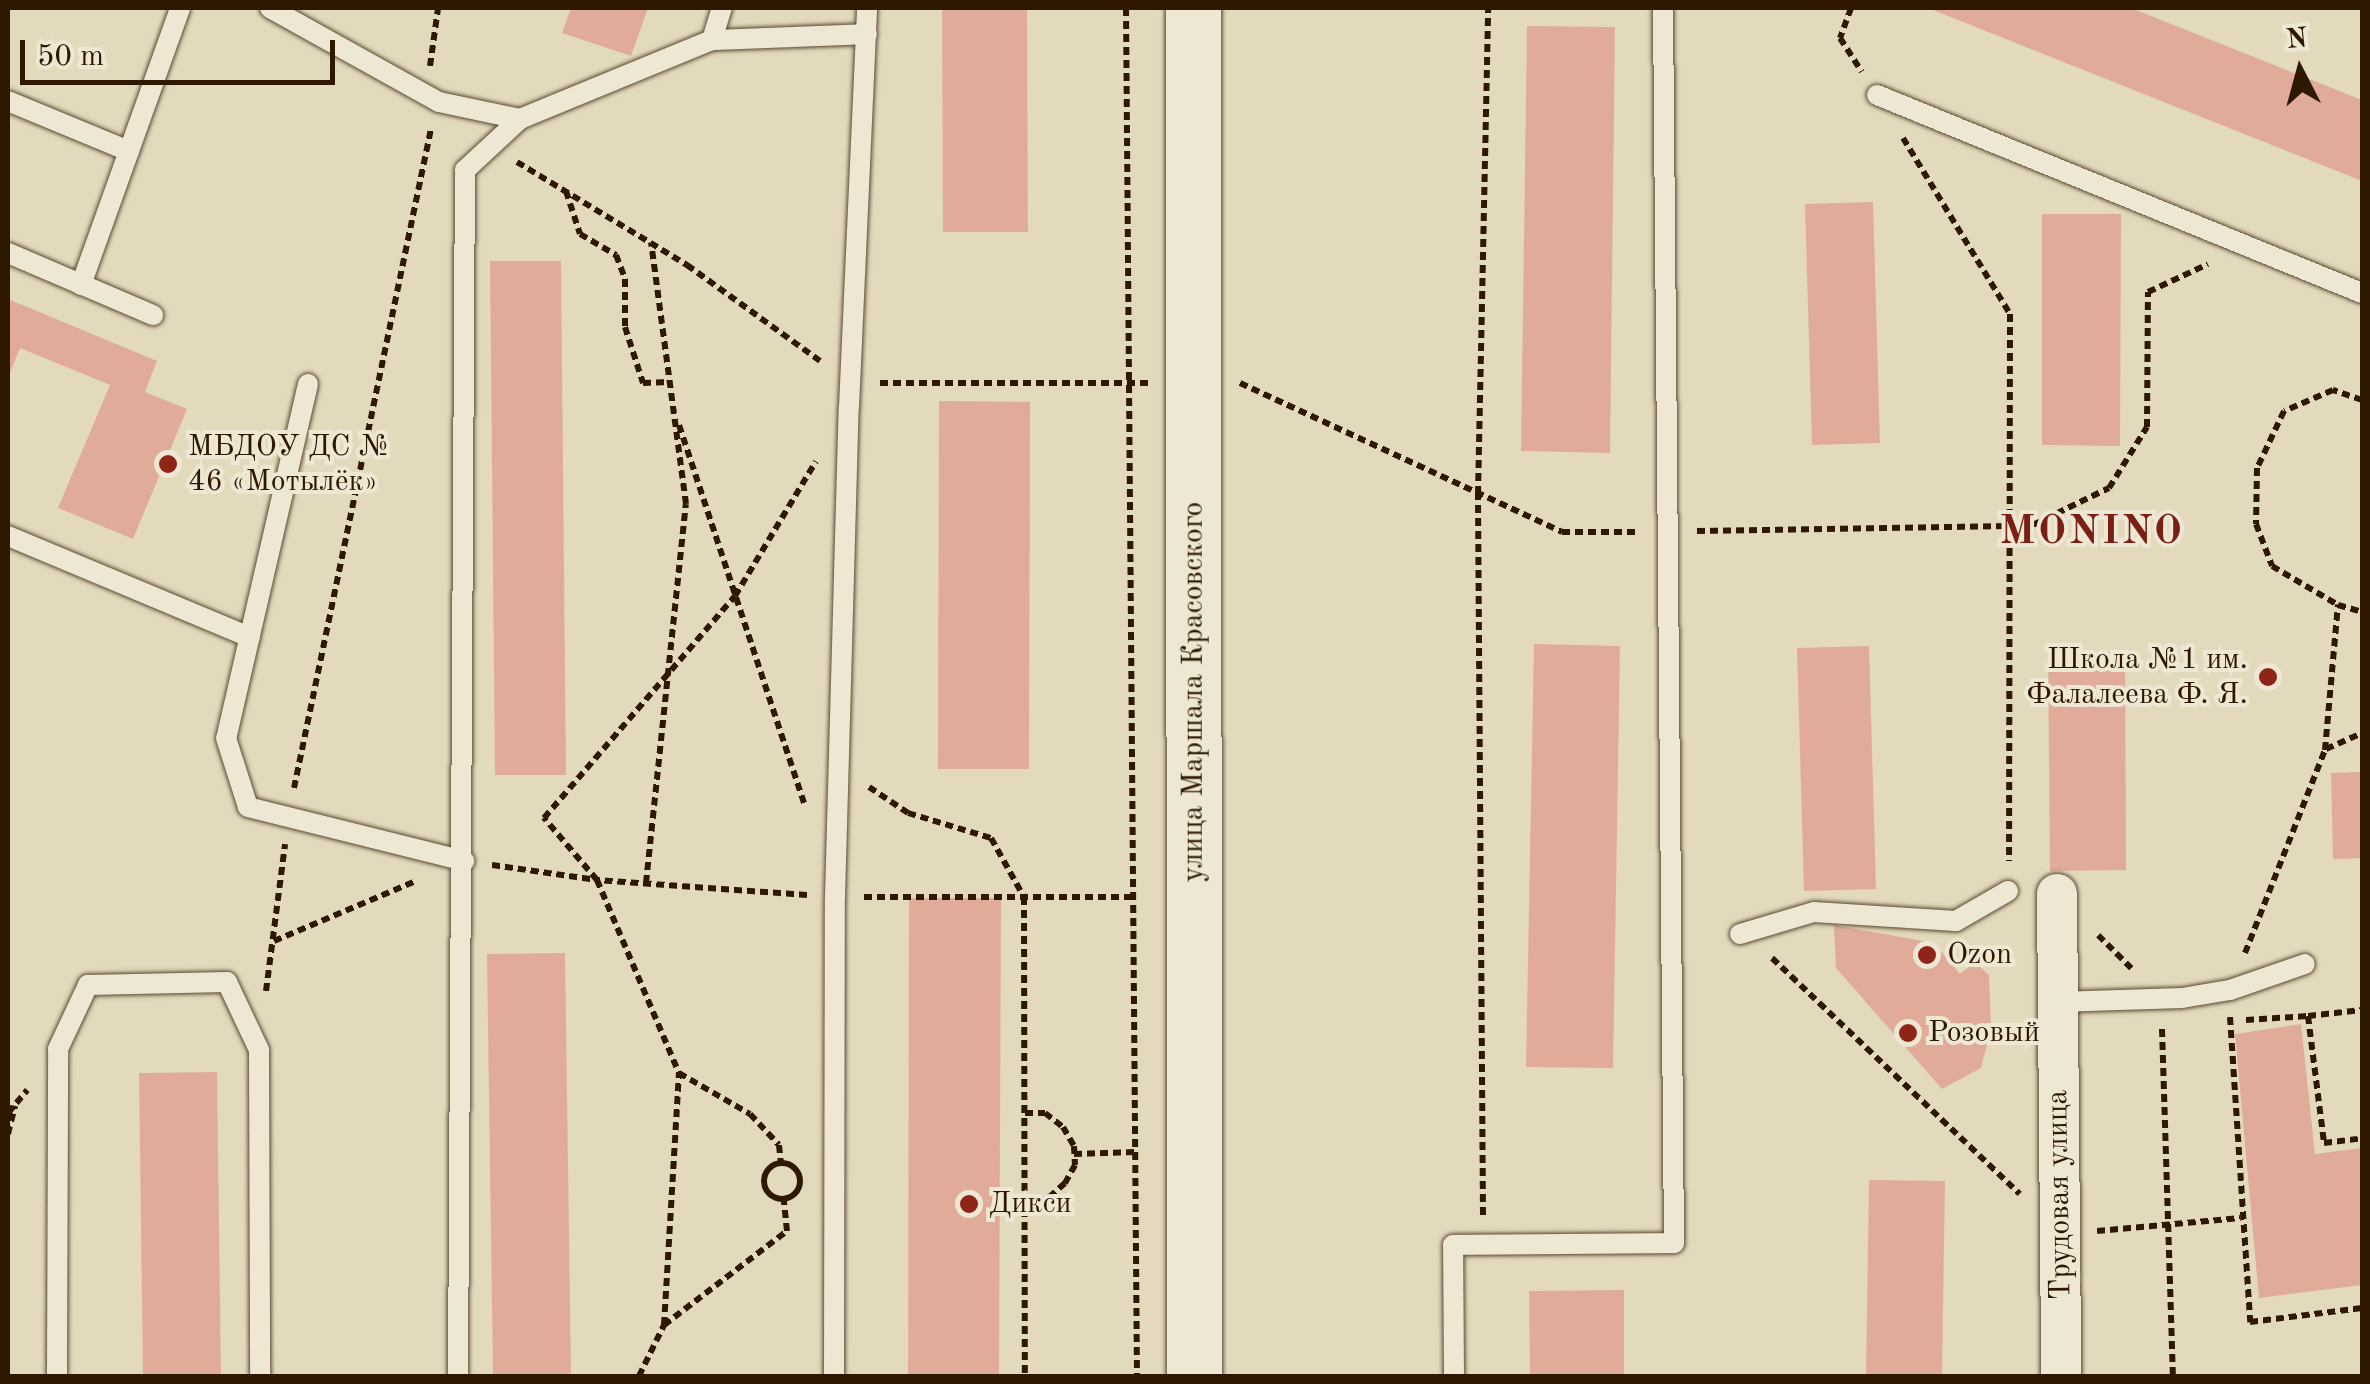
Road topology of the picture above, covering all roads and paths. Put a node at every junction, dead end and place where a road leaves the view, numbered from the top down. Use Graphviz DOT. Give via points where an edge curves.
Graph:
graph roads {
  1 [pos="180,8"];
  2 [pos="270,8"];
  3 [pos="438,8"];
  4 [pos="722,8"];
  5 [pos="868,8"];
  6 [pos="1126,8"];
  7 [pos="1193,8"];
  8 [pos="1488,8"];
  9 [pos="1662,8"];
  10 [pos="1851,8"];
  11 [pos="867,34"];
  12 [pos="712,40"];
  13 [pos="1877,95"];
  14 [pos="8,101"];
  15 [pos="430,104"];
  16 [pos="520,119"];
  17 [pos="490,146"];
  18 [pos="129,150"];
  19 [pos="566,190"];
  20 [pos="651,242"];
  21 [pos="2244,245"];
  22 [pos="8,254"];
  23 [pos="81,285"];
  24 [pos="2362,293"];
  25 [pos="152,315"];
  26 [pos="670,382"];
  27 [pos="850,382"];
  28 [pos="1238,382"];
  29 [pos="308,384"];
  30 [pos="1130,384"];
  31 [pos="1141,384"];
  32 [pos="2362,400"];
  33 [pos="673,404"];
  34 [pos="849,407"];
  35 [pos="1478,494"];
  36 [pos="2010,526"];
  37 [pos="1668,532"];
  38 [pos="8,536"];
  39 [pos="2010,536"];
  40 [pos="735,596"];
  41 [pos="2338,605"];
  42 [pos="2362,612"];
  43 [pos="250,637"];
  44 [pos="668,674"];
  45 [pos="2362,733"];
  46 [pos="2325,750"];
  47 [pos="838,768"];
  48 [pos="288,816"];
  49 [pos="810,822"];
  50 [pos="464,861"];
  51 [pos="597,880"];
  52 [pos="646,883"];
  53 [pos="2008,891"];
  54 [pos="2057,894"];
  55 [pos="1024,896"];
  56 [pos="835,897"];
  57 [pos="1135,897"];
  58 [pos="1740,934"];
  59 [pos="272,942"];
  60 [pos="2304,964"];
  61 [pos="2230,990"];
  62 [pos="2161,998"];
  63 [pos="2058,1002"];
  64 [pos="2362,1010"];
  65 [pos="2308,1016"];
  66 [pos="2230,1022"];
  67 [pos="259,1050"];
  68 [pos="680,1073"];
  69 [pos="15,1106"];
  70 [pos="1024,1113"];
  71 [pos="8,1134"];
  72 [pos="2362,1138"];
  73 [pos="1136,1152"];
  74 [pos="1074,1154"];
  75 [pos="781,1162"];
  76 [pos="784,1200"];
  77 [pos="1025,1201"];
  78 [pos="2240,1218"];
  79 [pos="2168,1226"];
  80 [pos="2062,1233"];
  81 [pos="1483,1245"];
  82 [pos="2362,1308"];
  83 [pos="664,1325"];
  84 [pos="57,1376"];
  85 [pos="260,1376"];
  86 [pos="458,1376"];
  87 [pos="639,1376"];
  88 [pos="834,1376"];
  89 [pos="1026,1376"];
  90 [pos="1136,1376"];
  91 [pos="1194,1376"];
  92 [pos="1454,1376"];
  93 [pos="2061,1376"];
  94 [pos="2173,1376"];
  1 -- 18 [label="lane"];
  2 -- 15 [label="lane"];
  3 -- 15 [label="path"];
  4 -- 12 [label="lane"];
  5 -- 11 [label="lane"];
  6 -- 30 [label="path"];
  7 -- 91 [label="street, улица Маршала Красовского"];
  8 -- 35 [label="path"];
  9 -- 37 [label="lane"];
  10 -- 13 [label="path" via="1840,38"];
  11 -- 12 [label="lane"];
  11 -- 27 [label="lane"];
  12 -- 16 [label="lane"];
  13 -- 21 [label="lane"];
  13 -- 36 [label="path" via="2010,314"];
  14 -- 18 [label="lane"];
  15 -- 16 [label="lane"];
  15 -- 48 [label="path"];
  16 -- 17 [label="lane"];
  17 -- 19 [label="path"];
  17 -- 50 [label="lane" via="465,170"];
  18 -- 23 [label="lane"];
  19 -- 20 [label="path"];
  19 -- 26 [label="path" via="580,234 616,255 626,279 625,327 644,383"];
  20 -- 26 [label="path"];
  20 -- 27 [label="path"];
  21 -- 24 [label="lane"];
  21 -- 39 [label="path" via="2148,292 2146,427 2109,488"];
  22 -- 23 [label="lane"];
  23 -- 25 [label="lane"];
  26 -- 33 [label="path"];
  27 -- 30 [label="path"];
  27 -- 34 [label="lane"];
  28 -- 35 [label="path"];
  29 -- 43 [label="lane"];
  30 -- 31 [label="path"];
  30 -- 57 [label="path"];
  32 -- 41 [label="path" via="2333,390 2284,411 2257,468 2256,524 2272,566"];
  33 -- 40 [label="path"];
  33 -- 44 [label="path" via="686,504"];
  34 -- 40 [label="path"];
  34 -- 47 [label="lane"];
  35 -- 37 [label="path" via="1562,532"];
  35 -- 81 [label="path"];
  36 -- 37 [label="path"];
  36 -- 39 [label="path"];
  37 -- 81 [label="lane" via="1674,1243"];
  38 -- 43 [label="lane"];
  39 -- 53 [label="path"];
  40 -- 44 [label="path"];
  40 -- 49 [label="path"];
  41 -- 42 [label="path"];
  41 -- 46 [label="path"];
  43 -- 48 [label="lane" via="226,738 248,807"];
  44 -- 51 [label="path" via="544,818"];
  44 -- 52 [label="path"];
  45 -- 46 [label="path"];
  46 -- 61 [label="path"];
  47 -- 55 [label="path" via="908,813 991,838"];
  47 -- 56 [label="lane"];
  48 -- 50 [label="lane"];
  48 -- 59 [label="path"];
  50 -- 51 [label="path"];
  50 -- 59 [label="path"];
  50 -- 86 [label="lane"];
  51 -- 52 [label="path"];
  51 -- 68 [label="path"];
  52 -- 56 [label="path"];
  53 -- 58 [label="lane" via="1956,921 1814,912"];
  54 -- 62 [label="path"];
  54 -- 63 [label="street, Трудовая улица"];
  55 -- 56 [label="path"];
  55 -- 57 [label="path"];
  55 -- 70 [label="path"];
  56 -- 88 [label="lane"];
  57 -- 73 [label="path"];
  58 -- 80 [label="path"];
  59 -- 67 [label="path"];
  60 -- 61 [label="lane"];
  61 -- 62 [label="lane"];
  61 -- 66 [label="path"];
  62 -- 63 [label="lane"];
  62 -- 79 [label="path"];
  63 -- 80 [label="street, Трудовая улица"];
  64 -- 65 [label="path"];
  65 -- 66 [label="path"];
  65 -- 72 [label="path" via="2324,1143"];
  66 -- 78 [label="path"];
  67 -- 84 [label="lane" via="227,982 88,985 58,1049"];
  67 -- 85 [label="lane"];
  68 -- 75 [label="path" via="750,1114 779,1145"];
  68 -- 83 [label="path"];
  69 -- 71 [label="path"];
  70 -- 74 [label="path" via="1045,1113 1062,1127"];
  70 -- 77 [label="path"];
  73 -- 74 [label="path"];
  73 -- 90 [label="path"];
  74 -- 77 [label="path" via="1065,1184 1047,1199"];
  75 -- 76 [label="path" via="793,1166 801,1182"];
  75 -- 76 [label="path" via="770,1166 764,1183"];
  76 -- 83 [label="path" via="787,1231"];
  77 -- 89 [label="path"];
  78 -- 79 [label="path"];
  78 -- 82 [label="path" via="2250,1322"];
  79 -- 80 [label="path"];
  79 -- 94 [label="path"];
  80 -- 93 [label="street, Трудовая улица"];
  81 -- 92 [label="lane" via="1453,1245"];
  83 -- 87 [label="path"];
}
